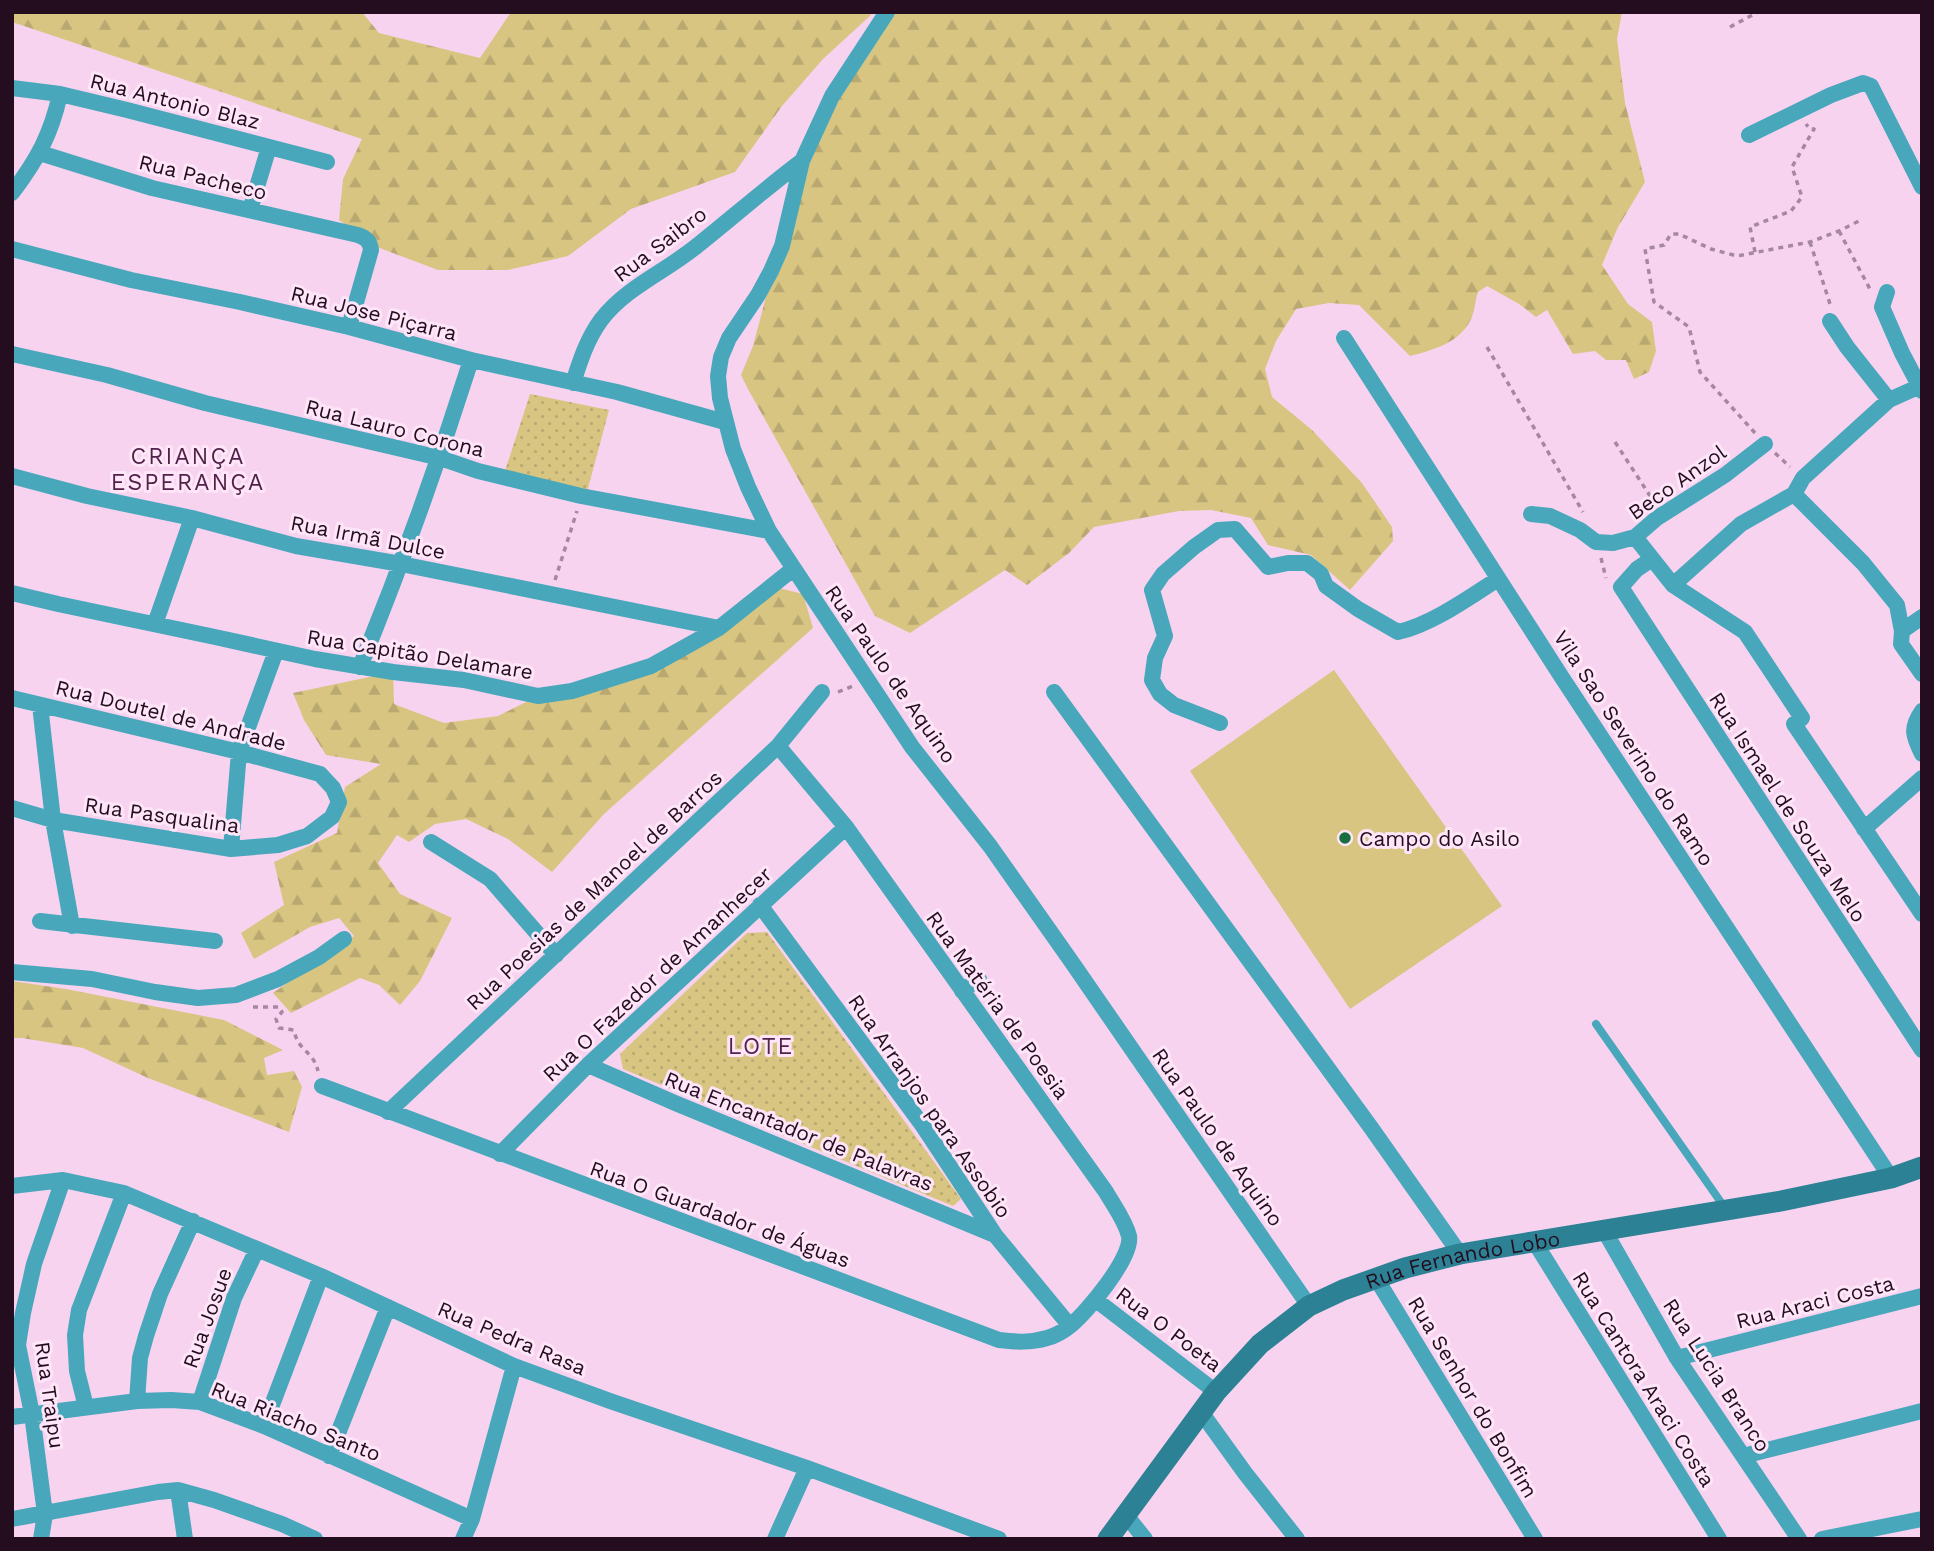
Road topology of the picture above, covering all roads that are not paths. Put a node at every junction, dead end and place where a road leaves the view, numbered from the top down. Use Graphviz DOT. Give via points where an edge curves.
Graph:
graph roads {
  1 [pos="887,12"];
  2 [pos="12,88"];
  3 [pos="60,94"];
  4 [pos="1749,135"];
  5 [pos="269,147"];
  6 [pos="40,153"];
  7 [pos="802,161"];
  8 [pos="327,162"];
  9 [pos="1922,187"];
  10 [pos="12,192"];
  11 [pos="250,210"];
  12 [pos="12,249"];
  13 [pos="1885,300"];
  14 [pos="1830,321"];
  15 [pos="349,327"];
  16 [pos="1344,338"];
  17 [pos="12,354"];
  18 [pos="471,360"];
  19 [pos="573,383"];
  20 [pos="1920,389"];
  21 [pos="1889,400"];
  22 [pos="725,422"];
  23 [pos="1765,444"];
  24 [pos="440,458"];
  25 [pos="12,476"];
  26 [pos="1794,494"];
  27 [pos="1531,514"];
  28 [pos="192,518"];
  29 [pos="769,531"];
  30 [pos="1635,537"];
  31 [pos="1652,559"];
  32 [pos="401,564"];
  33 [pos="793,569"];
  34 [pos="1498,579"];
  35 [pos="1673,585"];
  36 [pos="12,593"];
  37 [pos="1922,617"];
  38 [pos="155,624"];
  39 [pos="719,628"];
  40 [pos="1902,631"];
  41 [pos="276,651"];
  42 [pos="360,667"];
  43 [pos="1922,674"];
  44 [pos="822,692"];
  45 [pos="1054,692"];
  46 [pos="12,698"];
  47 [pos="40,705"];
  48 [pos="1922,711"];
  49 [pos="1220,723"];
  50 [pos="778,746"];
  51 [pos="239,752"];
  52 [pos="1922,754"];
  53 [pos="320,774"];
  54 [pos="1922,778"];
  55 [pos="12,808"];
  56 [pos="53,820"];
  57 [pos="846,827"];
  58 [pos="1864,829"];
  59 [pos="431,842"];
  60 [pos="231,849"];
  61 [pos="761,905"];
  62 [pos="1922,914"];
  63 [pos="40,921"];
  64 [pos="72,926"];
  65 [pos="344,939"];
  66 [pos="215,941"];
  67 [pos="556,955"];
  68 [pos="12,972"];
  69 [pos="979,979"];
  70 [pos="962,991"];
  71 [pos="1596,1024"];
  72 [pos="1922,1050"];
  73 [pos="588,1065"];
  74 [pos="322,1086"];
  75 [pos="388,1112"];
  76 [pos="500,1154"];
  77 [pos="1922,1167"];
  78 [pos="1891,1178"];
  79 [pos="63,1180"];
  80 [pos="12,1186"];
  81 [pos="124,1193"];
  82 [pos="1726,1209"];
  83 [pos="193,1221"];
  84 [pos="1604,1230"];
  85 [pos="995,1235"];
  86 [pos="1534,1241"];
  87 [pos="257,1250"];
  88 [pos="1460,1254"];
  89 [pos="321,1276"];
  90 [pos="1376,1278"];
  91 [pos="1922,1296"];
  92 [pos="1096,1300"];
  93 [pos="1309,1306"];
  94 [pos="388,1307"];
  95 [pos="1070,1326"];
  96 [pos="1677,1358"];
  97 [pos="514,1366"];
  98 [pos="1216,1392"];
  99 [pos="137,1401"];
  100 [pos="200,1402"];
  101 [pos="86,1407"];
  102 [pos="1922,1410"];
  103 [pos="1201,1412"];
  104 [pos="32,1414"];
  105 [pos="12,1417"];
  106 [pos="264,1426"];
  107 [pos="329,1456"];
  108 [pos="1743,1456"];
  109 [pos="807,1468"];
  110 [pos="178,1490"];
  111 [pos="45,1514"];
  112 [pos="1125,1514"];
  113 [pos="12,1519"];
  114 [pos="472,1519"];
  115 [pos="1922,1519"];
  116 [pos="283,1531"];
  117 [pos="41,1539"];
  118 [pos="185,1539"];
  119 [pos="315,1539"];
  120 [pos="463,1539"];
  121 [pos="775,1539"];
  122 [pos="999,1539"];
  123 [pos="1108,1539"];
  124 [pos="1145,1539"];
  125 [pos="1297,1539"];
  126 [pos="1535,1539"];
  127 [pos="1719,1539"];
  128 [pos="1799,1539"];
  129 [pos="1822,1539"];
  1 -- 7 [label="street, Rua Paulo de Aquino" via="832,96"];
  2 -- 3 [label="street, Rua Antonio Blaz"];
  3 -- 5 [label="street, Rua Antonio Blaz"];
  3 -- 6 [label="street"];
  4 -- 9 [label="street" via="1863,83 1871,86"];
  5 -- 8 [label="street, Rua Antonio Blaz"];
  5 -- 11 [label="street"];
  6 -- 10 [label="street"];
  6 -- 11 [label="street, Rua Pacheco" via="152,188"];
  7 -- 19 [label="street, Rua Saibro" via="696,247 619,301 589,339"];
  7 -- 22 [label="street, Rua Paulo de Aquino" via="776,258 721,357 718,376"];
  11 -- 15 [label="street, Rua Pacheco" via="369,240 371,250"];
  12 -- 15 [label="street, Rua Jose Piçarra"];
  13 -- 20 [label="street"];
  14 -- 21 [label="street"];
  15 -- 18 [label="street, Rua Jose Piçarra"];
  16 -- 34 [label="street, Vila Sao Severino do Ramo"];
  17 -- 24 [label="street, Rua Lauro Corona"];
  18 -- 19 [label="street, Rua Jose Piçarra"];
  18 -- 24 [label="street"];
  19 -- 22 [label="street, Rua Jose Piçarra"];
  20 -- 21 [label="street"];
  21 -- 26 [label="street" via="1803,478"];
  22 -- 29 [label="street, Rua Paulo de Aquino"];
  23 -- 30 [label="street, Beco Anzol"];
  24 -- 29 [label="street, Rua Lauro Corona" via="581,496"];
  24 -- 32 [label="street"];
  25 -- 28 [label="street, Rua Irmã Dulce"];
  26 -- 35 [label="street" via="1741,524"];
  26 -- 40 [label="street" via="1872,574 1896,605"];
  27 -- 30 [label="street, Beco Anzol" via="1550,516 1596,542"];
  28 -- 32 [label="street, Rua Irmã Dulce" via="296,546"];
  28 -- 38 [label="street"];
  29 -- 33 [label="street, Rua Paulo de Aquino"];
  30 -- 31 [label="street"];
  31 -- 35 [label="street"];
  31 -- 72 [label="street, Rua Ismael de Souza Melo" via="1620,587"];
  32 -- 39 [label="street, Rua Irmã Dulce"];
  32 -- 42 [label="street"];
  33 -- 39 [label="street, Rua Capitão Delamare"];
  33 -- 93 [label="street, Rua Paulo de Aquino" via="912,747 990,846"];
  34 -- 49 [label="street" via="1454,607 1398,632 1325,586 1321,574 1307,563 1268,567 1236,529 1218,530 1163,574 1152,590 1165,636 1152,680 1174,705"];
  34 -- 78 [label="street, Vila Sao Severino do Ramo"];
  35 -- 58 [label="street" via="1745,632 1802,718 1794,724"];
  36 -- 38 [label="street, Rua Capitão Delamare"];
  37 -- 40 [label="street"];
  38 -- 41 [label="street, Rua Capitão Delamare"];
  39 -- 42 [label="street, Rua Capitão Delamare" via="651,666 572,691 538,696 464,680"];
  40 -- 43 [label="street" via="1902,644"];
  41 -- 42 [label="street, Rua Capitão Delamare"];
  41 -- 51 [label="street"];
  44 -- 50 [label="street, Rua Poesias de Manoel de Barros"];
  45 -- 88 [label="street"];
  46 -- 47 [label="street, Rua Doutel de Andrade"];
  47 -- 51 [label="street, Rua Doutel de Andrade"];
  47 -- 56 [label="street"];
  48 -- 52 [label="street" via="1913,730"];
  50 -- 57 [label="street, Rua Matéria de Poesia"];
  50 -- 67 [label="street, Rua Poesias de Manoel de Barros"];
  51 -- 53 [label="street, Rua Doutel de Andrade"];
  51 -- 60 [label="street"];
  53 -- 60 [label="street, Rua Pasqualina" via="339,802 332,817 307,836 278,845"];
  54 -- 58 [label="street"];
  55 -- 56 [label="street, Rua Pasqualina"];
  56 -- 60 [label="street, Rua Pasqualina"];
  56 -- 64 [label="street"];
  57 -- 61 [label="street, Rua O Fazedor de Amanhecer"];
  57 -- 70 [label="street, Rua Matéria de Poesia"];
  58 -- 62 [label="street"];
  59 -- 67 [label="street" via="490,879"];
  61 -- 73 [label="street, Rua O Fazedor de Amanhecer"];
  61 -- 85 [label="street, Rua Arranjos para Assobio" via="923,1126"];
  63 -- 64 [label="street"];
  64 -- 66 [label="street"];
  65 -- 68 [label="street" via="278,979 236,995 198,998 92,979"];
  67 -- 75 [label="street, Rua Poesias de Manoel de Barros"];
  69 -- 70 [label="street"];
  70 -- 92 [label="street, Rua Matéria de Poesia" via="1121,1217 1129,1238 1126,1256"];
  71 -- 82 [label="lane"];
  73 -- 76 [label="street, Rua O Fazedor de Amanhecer"];
  73 -- 85 [label="street, Rua Encantador de Palavras"];
  74 -- 75 [label="street, Rua O Guardador de Águas"];
  75 -- 76 [label="street, Rua O Guardador de Águas"];
  76 -- 95 [label="street, Rua O Guardador de Águas" via="999,1340 1024,1343 1049,1338"];
  77 -- 78 [label="main road, Rua Fernando Lobo"];
  78 -- 82 [label="main road, Rua Fernando Lobo"];
  79 -- 80 [label="street, Rua Pedra Rasa"];
  79 -- 81 [label="street, Rua Pedra Rasa"];
  79 -- 104 [label="street, Rua Traipu" via="34,1264 18,1345"];
  81 -- 83 [label="street, Rua Pedra Rasa"];
  81 -- 101 [label="street" via="79,1310 75,1335"];
  82 -- 84 [label="main road, Rua Fernando Lobo"];
  83 -- 87 [label="street, Rua Pedra Rasa"];
  83 -- 99 [label="street" via="146,1336"];
  84 -- 86 [label="main road, Rua Fernando Lobo"];
  84 -- 96 [label="street, Rua Lucia Branco"];
  85 -- 95 [label="street, Rua Arranjos para Assobio"];
  86 -- 88 [label="main road, Rua Fernando Lobo"];
  86 -- 127 [label="street, Rua Cantora Araci Costa"];
  87 -- 89 [label="street, Rua Pedra Rasa"];
  87 -- 100 [label="street, Rua Josue" via="234,1298"];
  88 -- 90 [label="main road, Rua Fernando Lobo"];
  89 -- 94 [label="street, Rua Pedra Rasa"];
  89 -- 106 [label="street"];
  90 -- 93 [label="main road, Rua Fernando Lobo"];
  90 -- 126 [label="street, Rua Senhor do Bonfim"];
  91 -- 96 [label="street, Rua Araci Costa"];
  92 -- 95 [label="street, Rua O Guardador de Águas"];
  92 -- 98 [label="street, Rua O Poeta"];
  93 -- 98 [label="main road, Rua Fernando Lobo" via="1260,1344"];
  94 -- 97 [label="street, Rua Pedra Rasa"];
  94 -- 107 [label="street"];
  96 -- 108 [label="street, Rua Lucia Branco"];
  97 -- 109 [label="street, Rua Pedra Rasa"];
  97 -- 114 [label="street"];
  98 -- 103 [label="main road, Rua Fernando Lobo"];
  99 -- 100 [label="street, Rua Riacho Santo"];
  99 -- 101 [label="street, Rua Riacho Santo"];
  100 -- 106 [label="street, Rua Riacho Santo"];
  101 -- 104 [label="street, Rua Riacho Santo"];
  102 -- 108 [label="street"];
  103 -- 112 [label="main road, Rua Fernando Lobo"];
  103 -- 125 [label="street"];
  104 -- 105 [label="street, Rua Riacho Santo"];
  104 -- 111 [label="street, Rua Traipu"];
  106 -- 107 [label="street, Rua Riacho Santo"];
  107 -- 114 [label="street, Rua Riacho Santo"];
  108 -- 128 [label="street, Rua Lucia Branco"];
  109 -- 121 [label="street"];
  109 -- 122 [label="street, Rua Pedra Rasa"];
  110 -- 111 [label="street"];
  110 -- 116 [label="street" via="214,1500"];
  110 -- 118 [label="street"];
  111 -- 113 [label="street"];
  111 -- 117 [label="street, Rua Traipu"];
  112 -- 123 [label="main road, Rua Fernando Lobo"];
  112 -- 124 [label="street"];
  114 -- 120 [label="street"];
  115 -- 129 [label="street"];
  116 -- 119 [label="street"];
}
